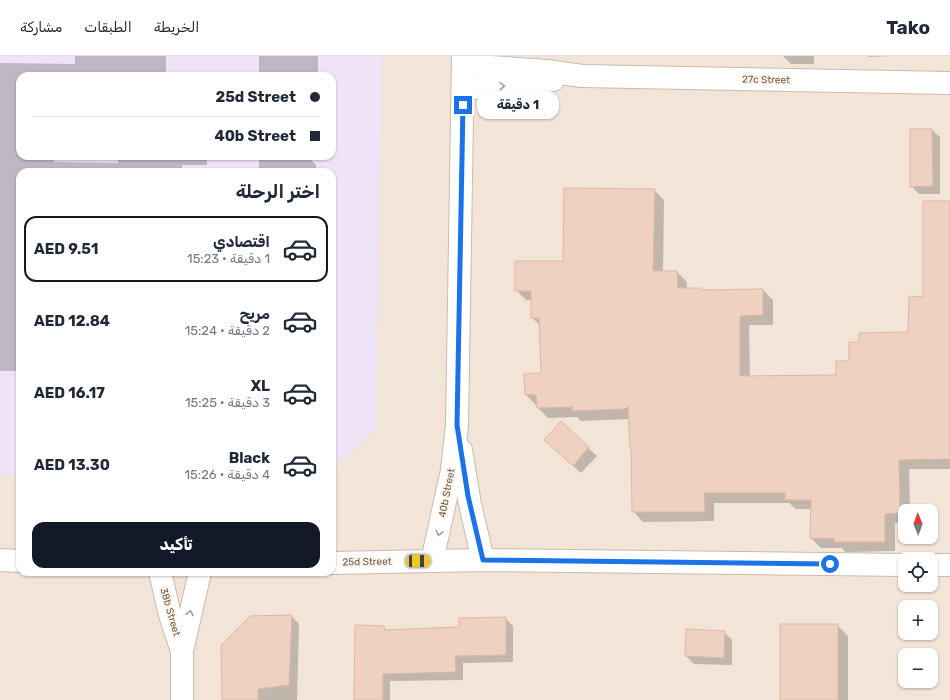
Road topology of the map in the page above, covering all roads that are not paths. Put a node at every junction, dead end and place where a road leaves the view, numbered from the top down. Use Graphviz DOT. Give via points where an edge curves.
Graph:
graph roads {
  1 [pos="463,61"];
  2 [pos="582,76"];
  3 [pos="950,83"];
  4 [pos="463,89"];
  5 [pos="457,425"];
  6 [pos="0,560"];
  7 [pos="483,560"];
  8 [pos="16,561"];
  9 [pos="432,561"];
  10 [pos="336,563"];
  11 [pos="898,565"];
  12 [pos="938,565"];
  13 [pos="950,565"];
  14 [pos="161,576"];
  15 [pos="199,576"];
  16 [pos="182,651"];
  17 [pos="182,700"];
  1 -- 2 [label="street, 27c Street"];
  1 -- 4 [label="street, 40b Street"];
  2 -- 3 [label="street, 27c Street"];
  4 -- 2 [label="street, 27c Street, one-way"];
  4 -- 5 [label="street, 40b Street"];
  5 -- 7 [label="street, 40b Street" via="466,488"];
  5 -- 9 [label="street, 40b Street, one-way" via="452,470"];
  6 -- 8 [label="street"];
  7 -- 9 [label="street, 25d Street"];
  7 -- 11 [label="street, 25d Street"];
  9 -- 10 [label="street, 25d Street"];
  12 -- 13 [label="street"];
  14 -- 16 [label="street, 38b Street"];
  16 -- 15 [label="street, 38b Street, one-way"];
  16 -- 17 [label="street, 38b Street"];
}
